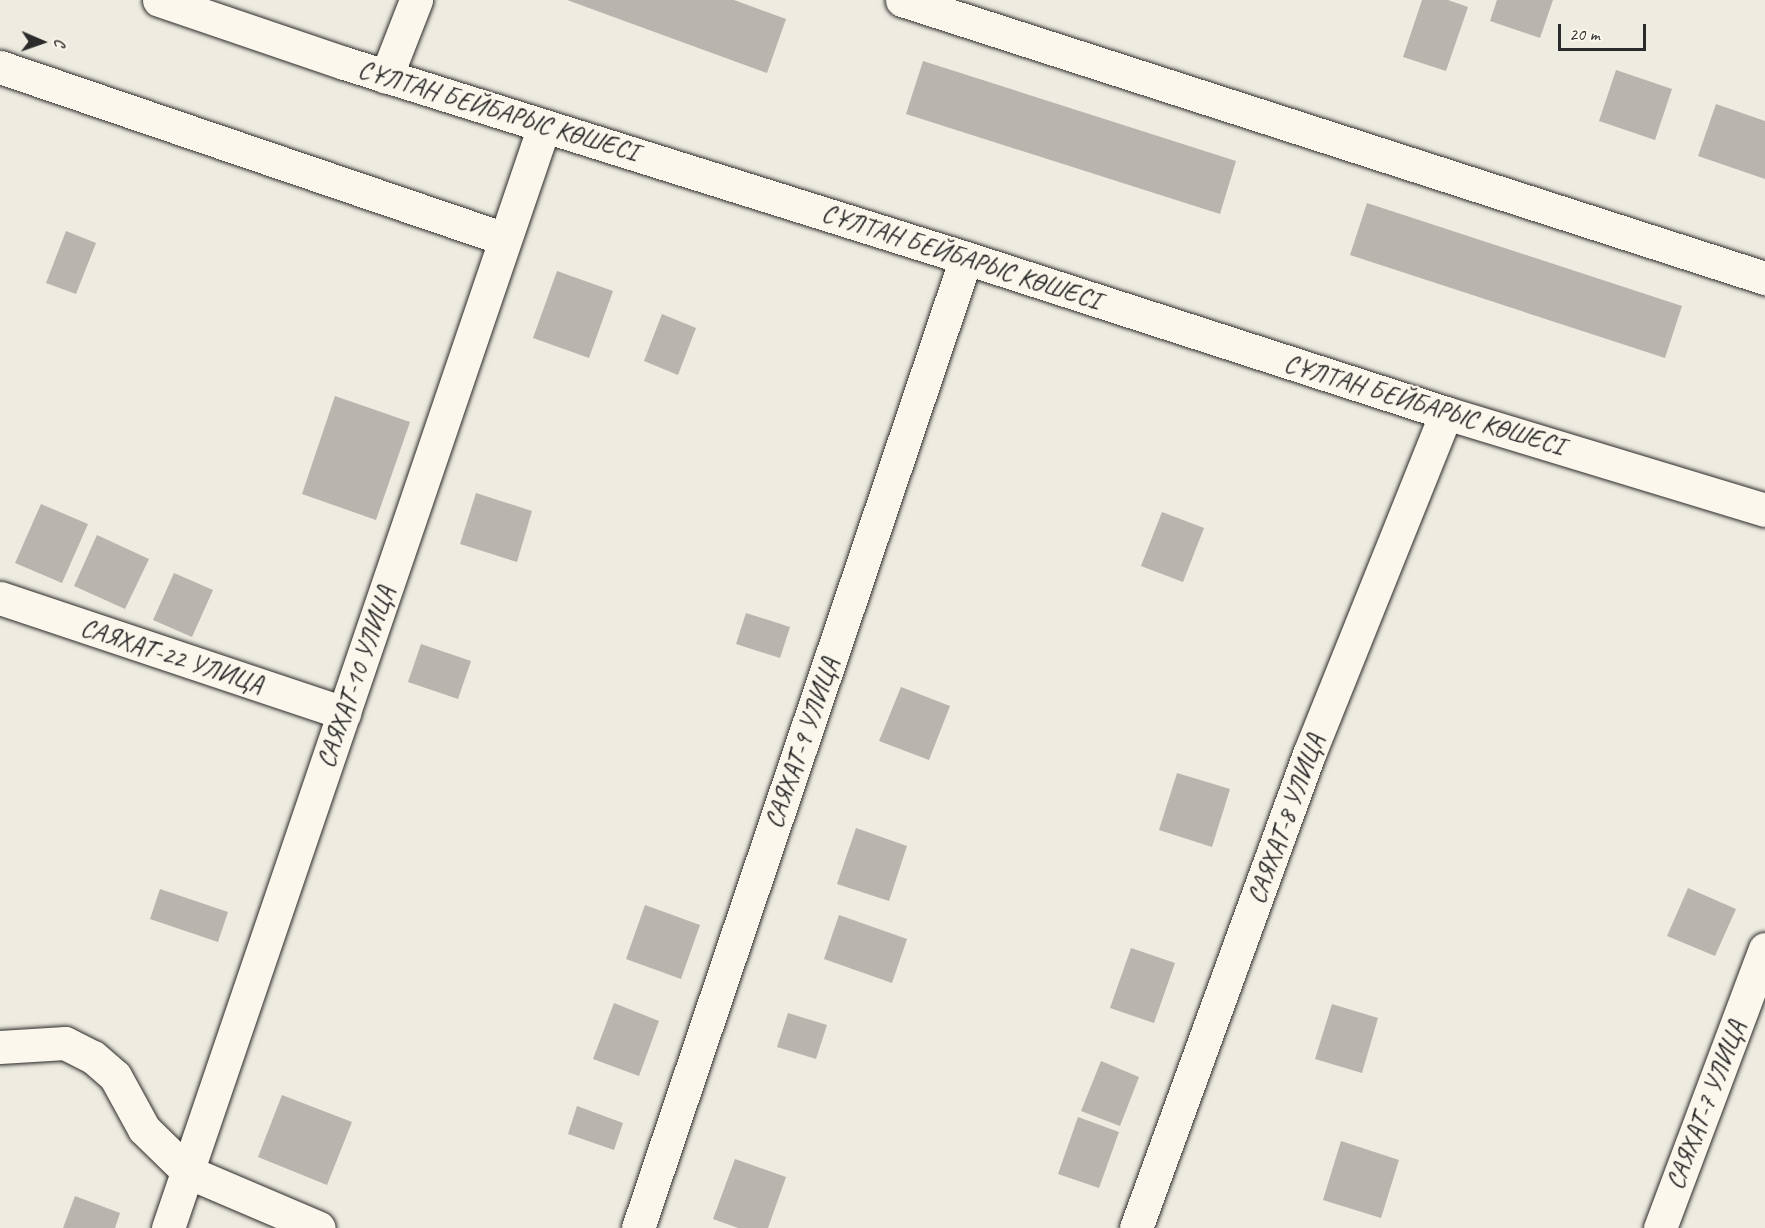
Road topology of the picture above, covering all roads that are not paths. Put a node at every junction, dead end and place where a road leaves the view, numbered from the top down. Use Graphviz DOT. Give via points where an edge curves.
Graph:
graph roads {
  1 [pos="159,0"];
  2 [pos="416,0"];
  3 [pos="902,0"];
  4 [pos="0,67"];
  5 [pos="386,76"];
  6 [pos="544,126"];
  7 [pos="505,239"];
  8 [pos="966,258"];
  9 [pos="1765,278"];
  10 [pos="1446,413"];
  11 [pos="1765,510"];
  12 [pos="0,597"];
  13 [pos="344,713"];
  14 [pos="1765,949"];
  15 [pos="0,1047"];
  16 [pos="188,1172"];
  17 [pos="168,1228"];
  18 [pos="319,1228"];
  19 [pos="638,1228"];
  20 [pos="1136,1228"];
  21 [pos="1660,1228"];
  1 -- 5 [label="street, СҰЛТАН БЕЙБАРЫС КӨШЕСІ"];
  2 -- 5 [label="street"];
  3 -- 9 [label="street"];
  4 -- 7 [label="street"];
  5 -- 6 [label="street, СҰЛТАН БЕЙБАРЫС КӨШЕСІ"];
  6 -- 7 [label="street, САЯХАТ-10 УЛИЦА"];
  6 -- 8 [label="street, СҰЛТАН БЕЙБАРЫС КӨШЕСІ"];
  7 -- 13 [label="street, САЯХАТ-10 УЛИЦА"];
  8 -- 10 [label="street, СҰЛТАН БЕЙБАРЫС КӨШЕСІ"];
  8 -- 19 [label="street, САЯХАТ-9 УЛИЦА"];
  10 -- 11 [label="street, СҰЛТАН БЕЙБАРЫС КӨШЕСІ"];
  10 -- 20 [label="street, САЯХАТ-8 УЛИЦА" via="1309,754"];
  12 -- 13 [label="street, САЯХАТ-22 УЛИЦА"];
  13 -- 16 [label="street, САЯХАТ-10 УЛИЦА"];
  14 -- 21 [label="street, САЯХАТ-7 УЛИЦА"];
  15 -- 16 [label="street" via="65,1043 93,1057 115,1076 144,1129"];
  16 -- 17 [label="street, САЯХАТ-10 УЛИЦА"];
  16 -- 18 [label="street"];
}
